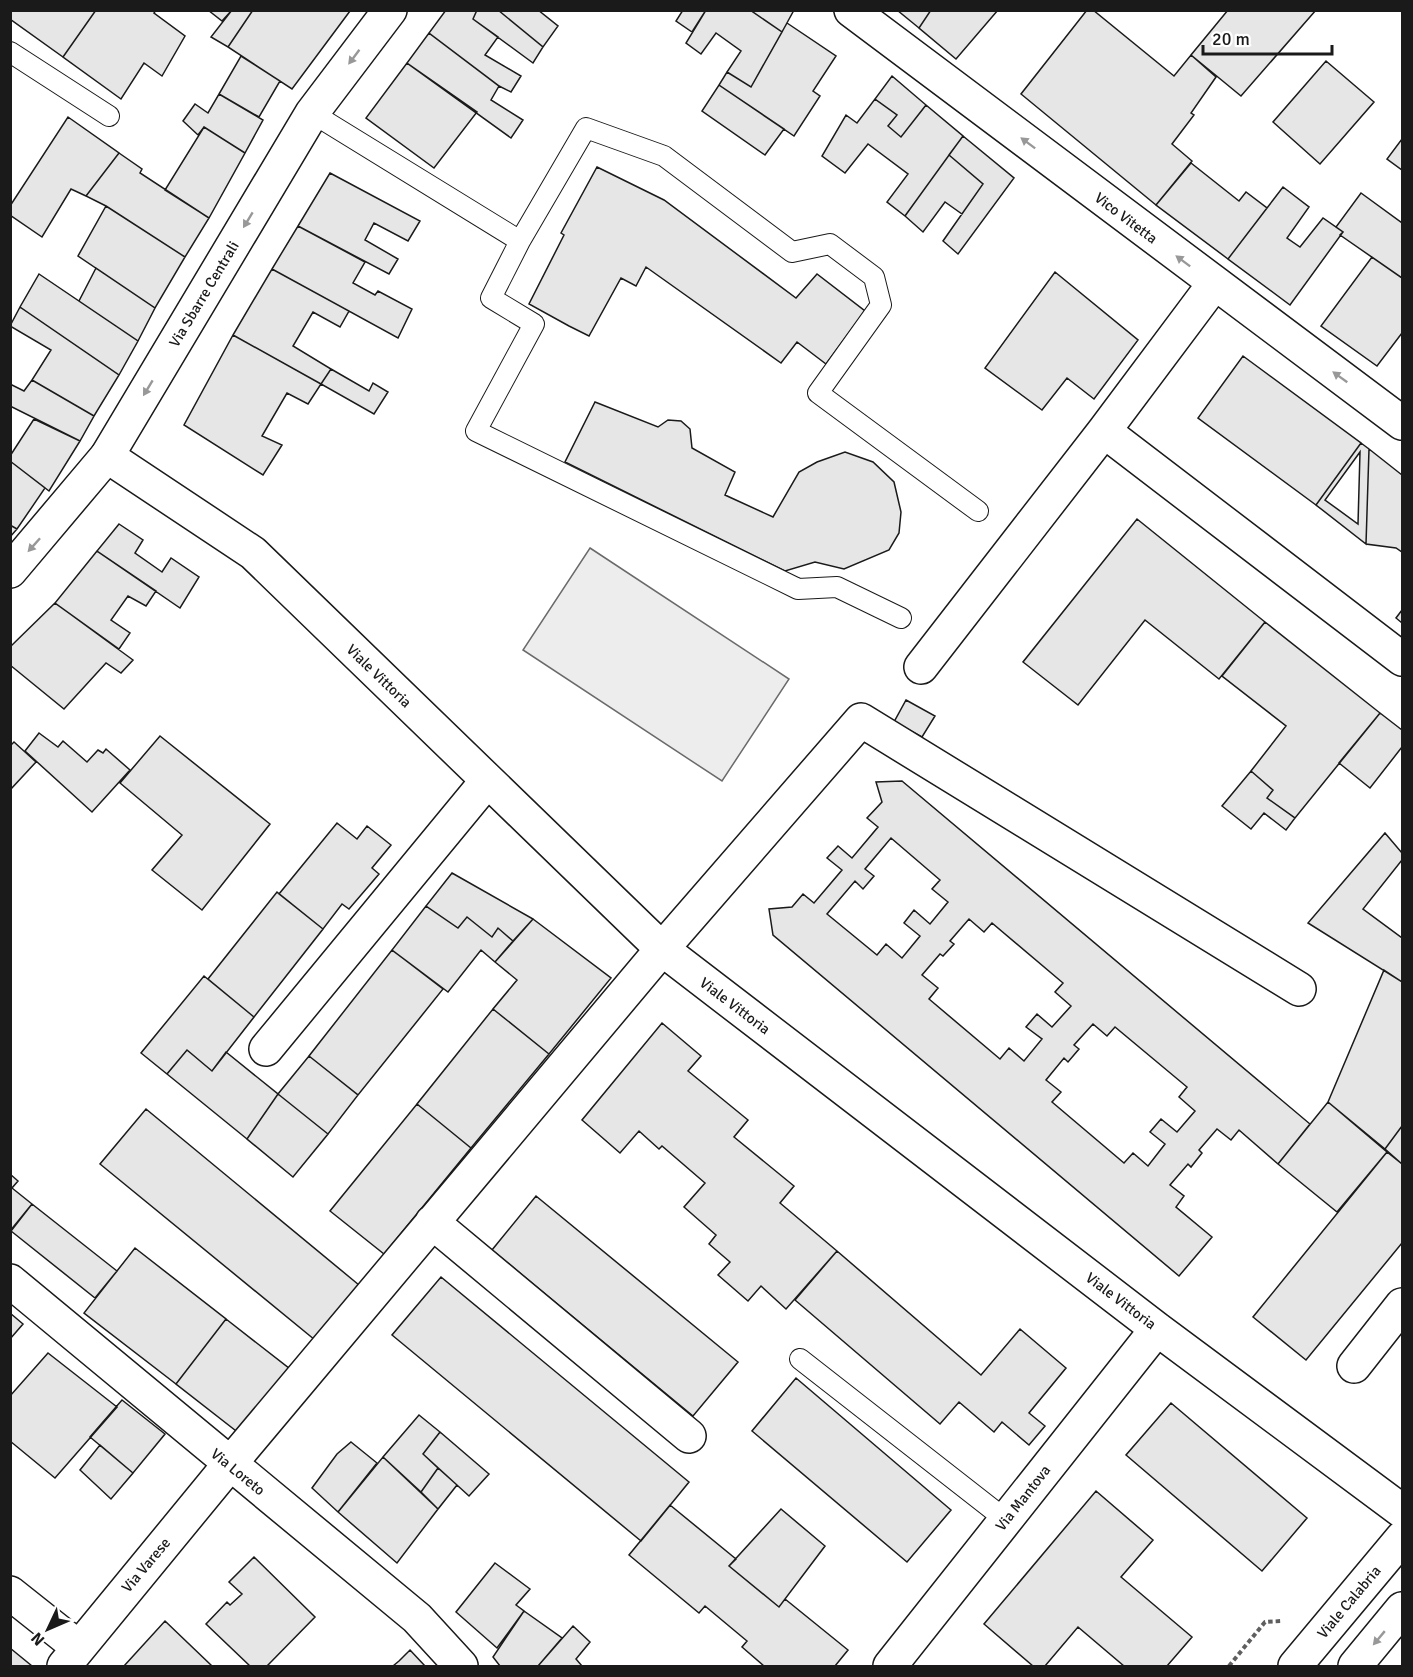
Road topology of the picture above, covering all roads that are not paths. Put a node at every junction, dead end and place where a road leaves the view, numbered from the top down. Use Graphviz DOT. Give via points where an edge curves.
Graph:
graph roads {
  1 [pos="390,10"];
  2 [pos="851,10"];
  3 [pos="10,52"];
  4 [pos="312,113"];
  5 [pos="110,116"];
  6 [pos="520,241"];
  7 [pos="1214,284"];
  8 [pos="1397,408"];
  9 [pos="1104,431"];
  10 [pos="107,456"];
  11 [pos="978,511"];
  12 [pos="10,571"];
  13 [pos="901,618"];
  14 [pos="1402,659"];
  15 [pos="921,667"];
  16 [pos="487,781"];
  17 [pos="662,949"];
  18 [pos="1299,989"];
  19 [pos="266,1050"];
  20 [pos="432,1222"];
  21 [pos="10,1281"];
  22 [pos="1402,1305"];
  23 [pos="1157,1329"];
  24 [pos="800,1359"];
  25 [pos="1354,1366"];
  26 [pos="689,1436"];
  27 [pos="229,1465"];
  28 [pos="1402,1511"];
  29 [pos="1006,1520"];
  30 [pos="1402,1538"];
  31 [pos="10,1593"];
  32 [pos="1402,1609"];
  33 [pos="71,1657"];
  34 [pos="461,1666"];
  35 [pos="890,1666"];
  36 [pos="1295,1666"];
  37 [pos="1355,1666"];
  1 -- 4 [label="street, Via Sbarre Centrali, one-way"];
  7 -- 2 [label="street, Vico Vitetta, one-way"];
  3 -- 5 [label="lane"];
  4 -- 6 [label="lane"];
  4 -- 10 [label="street, Via Sbarre Centrali, one-way"];
  6 -- 11 [label="lane" via="586,128 664,156 792,252 830,244 874,277 881,305 818,393"];
  6 -- 13 [label="lane" via="490,298 534,324 476,431 798,590 837,587"];
  8 -- 7 [label="street, Vico Vitetta, one-way"];
  7 -- 9 [label="street"];
  9 -- 14 [label="street"];
  9 -- 15 [label="street"];
  10 -- 12 [label="street, Via Sbarre Centrali, one-way"];
  10 -- 16 [label="street, Viale Vittoria" via="253,553"];
  16 -- 17 [label="street, Viale Vittoria"];
  16 -- 19 [label="street"];
  17 -- 18 [label="street, Via Varese" via="861,720"];
  17 -- 20 [label="street, Via Varese"];
  17 -- 23 [label="street, Viale Vittoria"];
  20 -- 26 [label="street"];
  20 -- 27 [label="street, Via Varese"];
  21 -- 27 [label="street, Via Loreto"];
  22 -- 25 [label="street"];
  23 -- 28 [label="street, Viale Vittoria"];
  23 -- 29 [label="street, Via Mantova"];
  24 -- 29 [label="lane"];
  27 -- 33 [label="street, Via Varese"];
  27 -- 34 [label="street, Via Loreto" via="417,1618"];
  29 -- 35 [label="street, Via Mantova"];
  30 -- 36 [label="street, Viale Calabria"];
  31 -- 33 [label="street"];
  32 -- 37 [label="street, one-way"];
}
